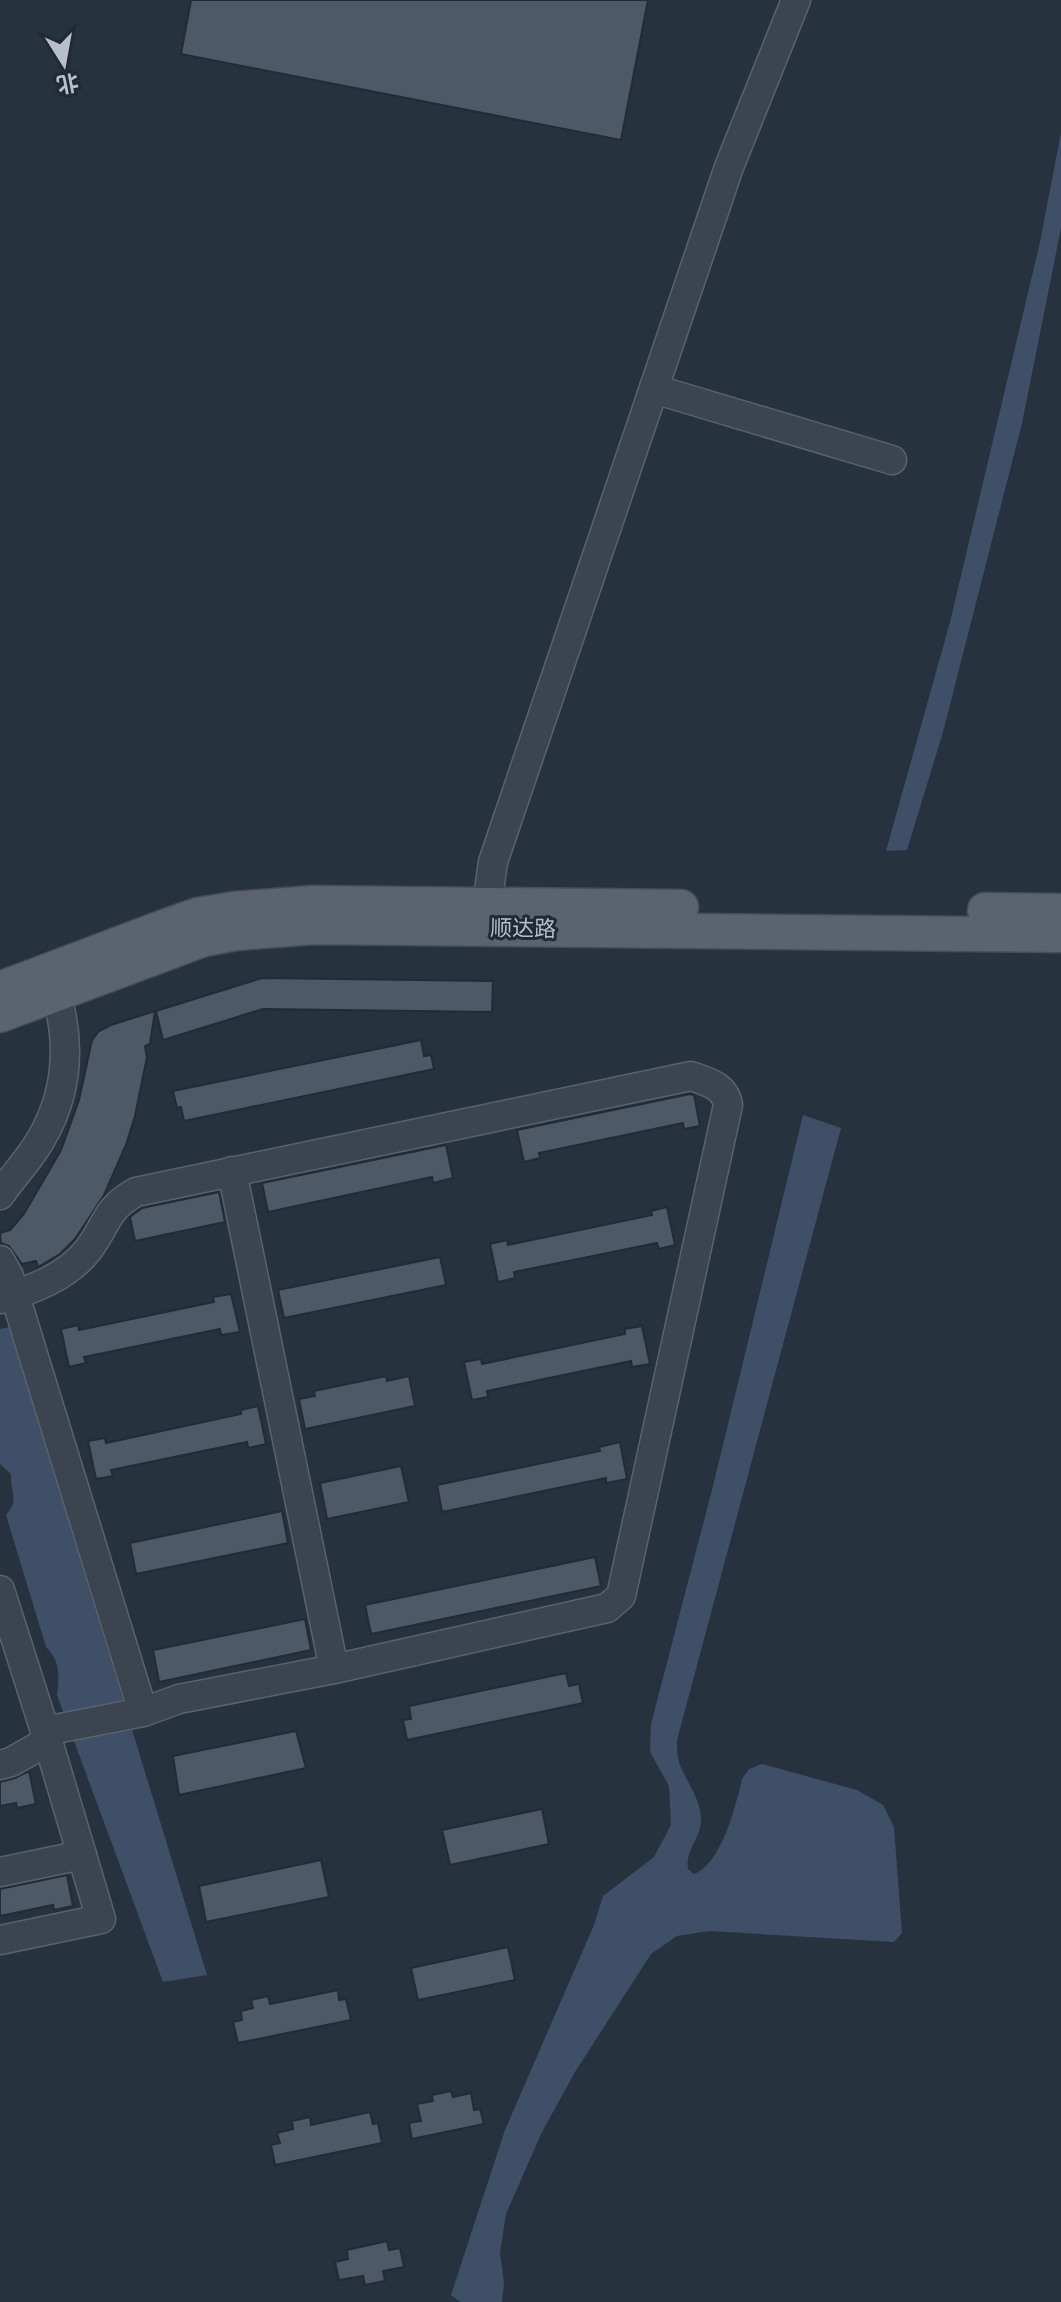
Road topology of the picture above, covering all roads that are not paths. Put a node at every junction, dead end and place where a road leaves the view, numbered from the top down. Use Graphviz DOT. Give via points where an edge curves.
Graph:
graph roads {
  1 [pos="796,0"];
  2 [pos="654,389"];
  3 [pos="892,460"];
  4 [pos="487,905"];
  5 [pos="1061,911"];
  6 [pos="1061,935"];
  7 [pos="0,989"];
  8 [pos="56,993"];
  9 [pos="0,1015"];
  10 [pos="232,1171"];
  11 [pos="0,1195"];
  12 [pos="0,1260"];
  13 [pos="7,1297"];
  14 [pos="0,1590"];
  15 [pos="334,1669"];
  16 [pos="143,1712"];
  17 [pos="47,1736"];
  18 [pos="0,1765"];
  19 [pos="82,1855"];
  20 [pos="0,1872"];
  21 [pos="0,1940"];
  1 -- 2 [label="street" via="729,167"];
  2 -- 3 [label="street"];
  2 -- 4 [label="street" via="493,862"];
  4 -- 5 [label="main road, 顺达路"];
  4 -- 7 [label="main road, 顺达路" via="313,903 198,915"];
  6 -- 8 [label="main road, 顺达路" via="314,927 204,939"];
  8 -- 9 [label="main road, 顺达路"];
  8 -- 11 [label="street" via="64,1021 65,1080 41,1141"];
  10 -- 13 [label="street" via="136,1192 105,1218 98,1236 69,1269"];
  10 -- 15 [label="street"];
  10 -- 15 [label="street" via="691,1076 727,1096 621,1596 607,1608"];
  12 -- 13 [label="street" via="9,1276"];
  13 -- 16 [label="street"];
  14 -- 17 [label="street"];
  15 -- 16 [label="street" via="179,1699"];
  16 -- 17 [label="street"];
  17 -- 18 [label="street"];
  17 -- 19 [label="street"];
  19 -- 20 [label="street"];
  19 -- 21 [label="street" via="101,1919"];
}
